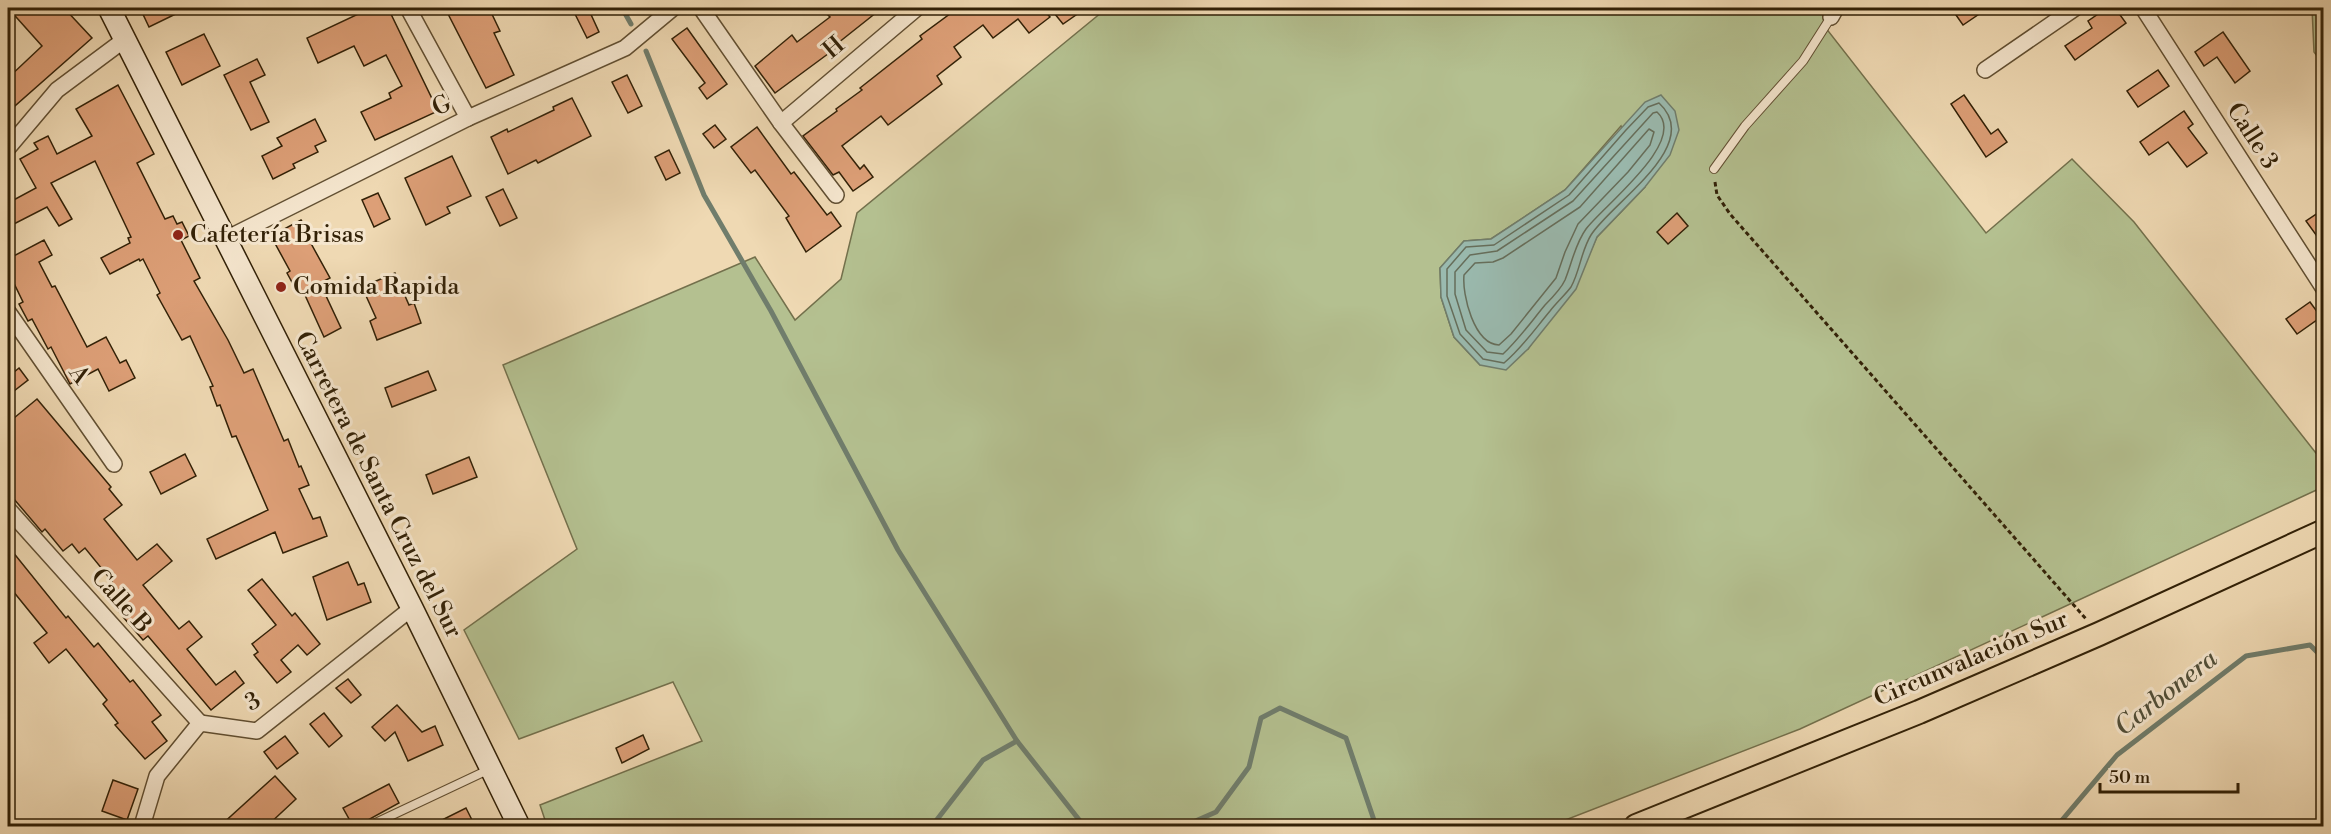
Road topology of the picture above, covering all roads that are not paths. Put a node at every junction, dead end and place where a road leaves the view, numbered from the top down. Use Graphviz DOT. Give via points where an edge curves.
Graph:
graph roads {
  1 [pos="109,8"];
  2 [pos="408,8"];
  3 [pos="673,8"];
  4 [pos="701,8"];
  5 [pos="917,8"];
  6 [pos="2075,8"];
  7 [pos="2143,8"];
  8 [pos="1833,12"];
  9 [pos="124,40"];
  10 [pos="1985,70"];
  11 [pos="468,118"];
  12 [pos="781,123"];
  13 [pos="8,148"];
  14 [pos="1714,169"];
  15 [pos="836,195"];
  16 [pos="226,239"];
  17 [pos="2324,289"];
  18 [pos="8,312"];
  19 [pos="114,464"];
  20 [pos="8,509"];
  21 [pos="2324,531"];
  22 [pos="412,608"];
  23 [pos="200,723"];
  24 [pos="490,769"];
  25 [pos="142,826"];
  26 [pos="369,826"];
  27 [pos="519,826"];
  28 [pos="1636,826"];
  1 -- 9 [label="main road, Carretera de Santa Cruz del Sur"];
  2 -- 11 [label="street"];
  3 -- 11 [label="street, G" via="625,48"];
  4 -- 12 [label="street"];
  5 -- 12 [label="street, H"];
  6 -- 10 [label="street"];
  7 -- 17 [label="street, Calle 3"];
  8 -- 14 [label="lane" via="1803,61 1744,126"];
  9 -- 13 [label="street" via="57,90"];
  9 -- 16 [label="main road, Carretera de Santa Cruz del Sur"];
  11 -- 16 [label="street, G"];
  12 -- 15 [label="street"];
  16 -- 22 [label="main road, Carretera de Santa Cruz del Sur"];
  18 -- 19 [label="street, A"];
  20 -- 23 [label="street, Calle B"];
  21 -- 28 [label="main road, Circunvalación Sur" via="1919,712"];
  22 -- 23 [label="street, 3" via="257,731"];
  22 -- 24 [label="main road, Carretera de Santa Cruz del Sur"];
  23 -- 25 [label="street" via="157,776"];
  24 -- 26 [label="lane"];
  24 -- 27 [label="main road, Carretera de Santa Cruz del Sur"];
}
